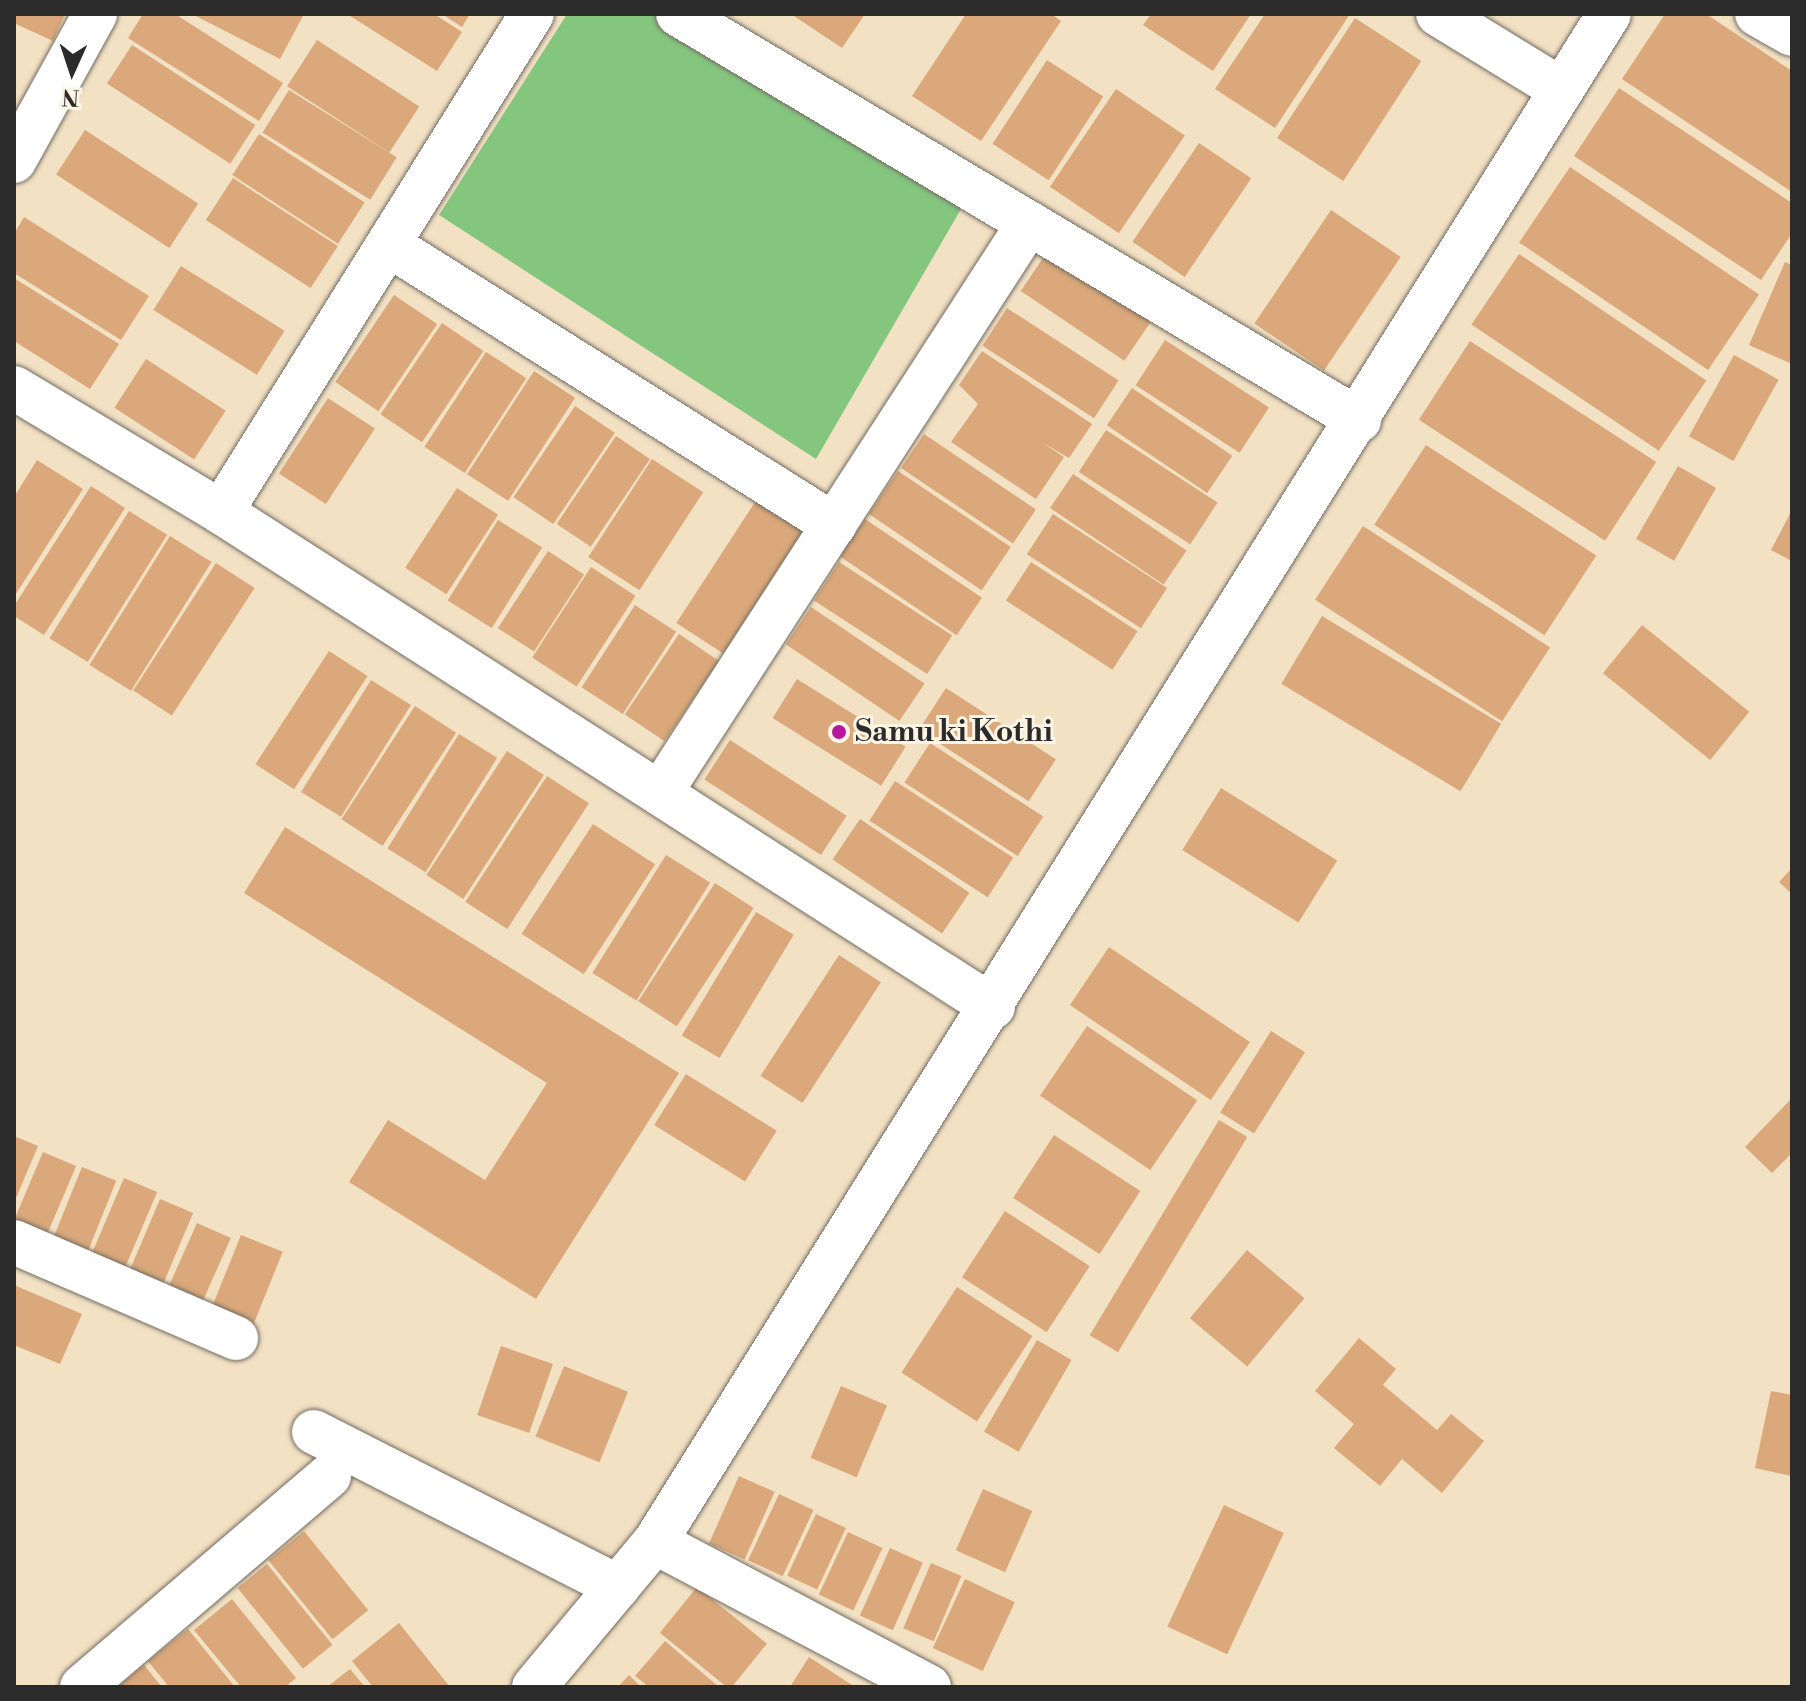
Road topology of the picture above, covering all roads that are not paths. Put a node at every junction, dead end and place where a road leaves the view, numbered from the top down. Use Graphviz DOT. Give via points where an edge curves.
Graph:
graph roads {
  1 [pos="95,14"];
  2 [pos="532,14"];
  3 [pos="678,14"];
  4 [pos="1438,14"];
  5 [pos="1609,14"];
  6 [pos="1757,14"];
  7 [pos="1792,34"];
  8 [pos="1562,90"];
  9 [pos="14,161"];
  10 [pos="1029,223"];
  11 [pos="389,245"];
  12 [pos="14,388"];
  13 [pos="1359,420"];
  14 [pos="221,512"];
  15 [pos="834,525"];
  16 [pos="660,793"];
  17 [pos="993,1007"];
  18 [pos="14,1242"];
  19 [pos="236,1338"];
  20 [pos="314,1432"];
  21 [pos="329,1476"];
  22 [pos="655,1542"];
  23 [pos="618,1587"];
  24 [pos="82,1687"];
  25 [pos="534,1687"];
  26 [pos="929,1687"];
  1 -- 9 [label="street"];
  2 -- 11 [label="street"];
  3 -- 10 [label="street"];
  4 -- 8 [label="street"];
  5 -- 8 [label="street"];
  6 -- 7 [label="street"];
  8 -- 13 [label="street"];
  10 -- 13 [label="street"];
  10 -- 15 [label="street"];
  11 -- 14 [label="street"];
  11 -- 15 [label="street"];
  12 -- 14 [label="street"];
  13 -- 17 [label="street"];
  14 -- 16 [label="street"];
  15 -- 16 [label="street"];
  16 -- 17 [label="street"];
  17 -- 22 [label="street" via="832,1254"];
  18 -- 19 [label="street"];
  20 -- 23 [label="street"];
  21 -- 24 [label="street"];
  22 -- 23 [label="street"];
  22 -- 26 [label="street"];
  23 -- 25 [label="street"];
}
